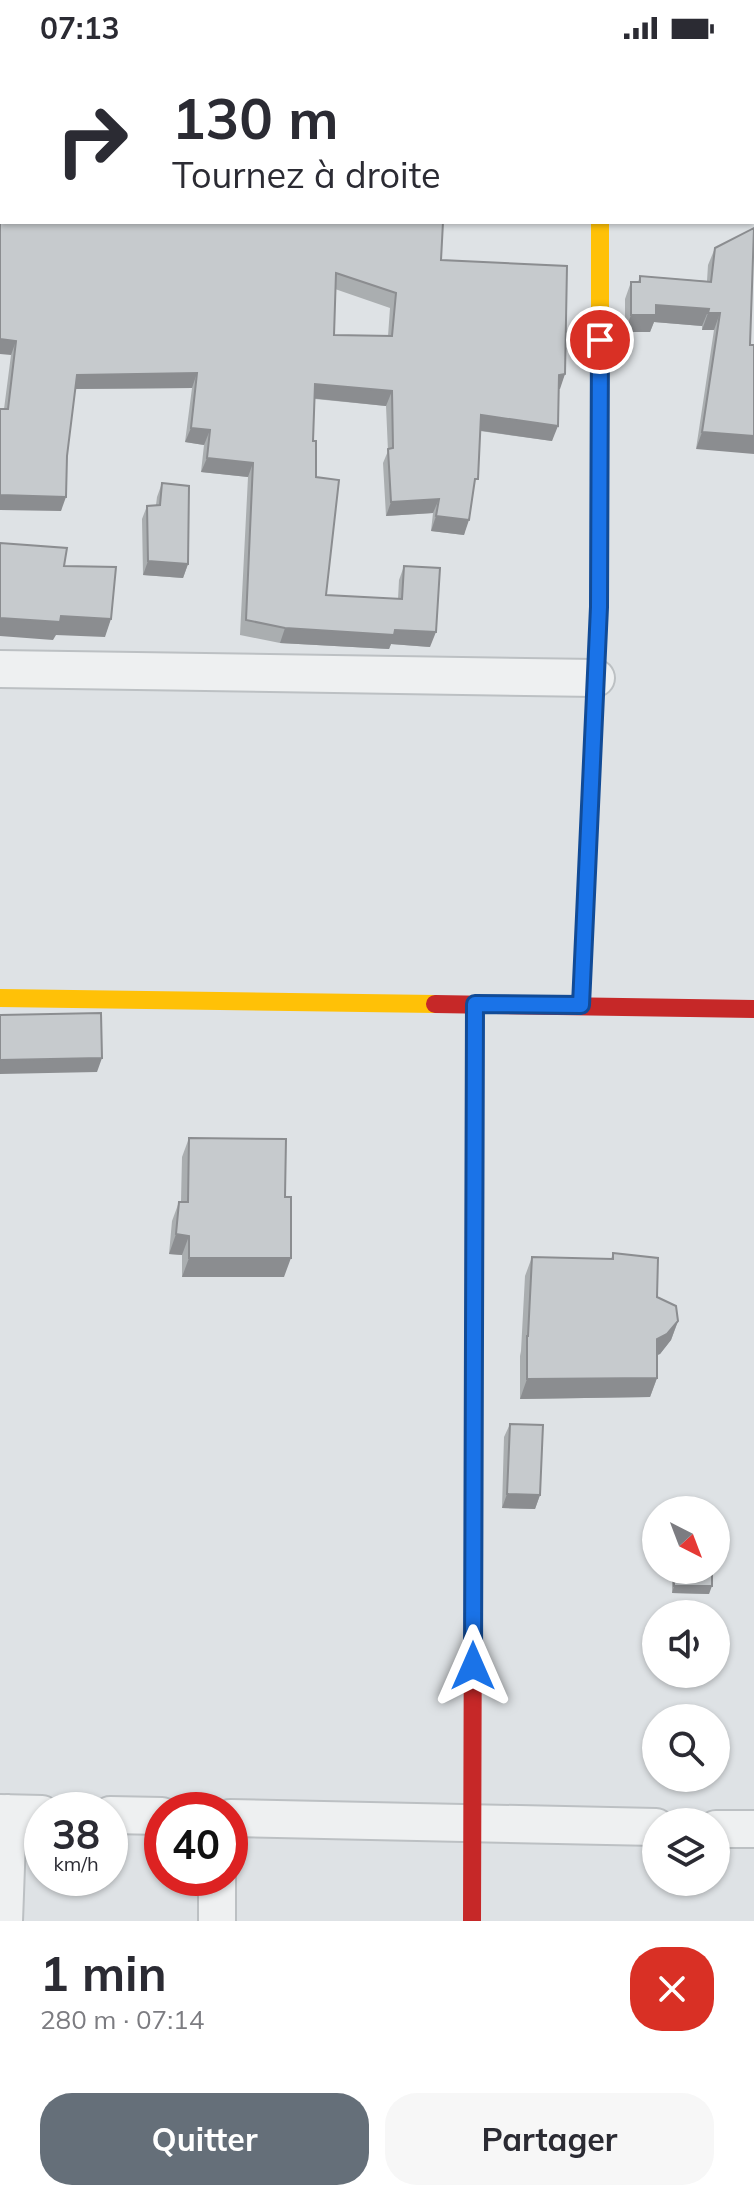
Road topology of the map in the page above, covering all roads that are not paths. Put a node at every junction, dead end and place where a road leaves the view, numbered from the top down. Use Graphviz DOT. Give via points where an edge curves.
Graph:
graph roads {
  1 [pos="600,224"];
  2 [pos="0,669"];
  3 [pos="596,678"];
  4 [pos="0,998"];
  5 [pos="475,1004"];
  6 [pos="581,1005"];
  7 [pos="754,1009"];
  8 [pos="17,1813"];
  9 [pos="248,1818"];
  10 [pos="473,1823"];
  11 [pos="642,1827"];
  12 [pos="730,1829"];
  13 [pos="754,1829"];
  14 [pos="217,1896"];
  15 [pos="4,1921"];
  16 [pos="217,1921"];
  17 [pos="472,1921"];
  1 -- 3 [label="street"];
  2 -- 3 [label="street"];
  3 -- 6 [label="street"];
  4 -- 5 [label="street"];
  5 -- 6 [label="street"];
  5 -- 10 [label="street"];
  6 -- 7 [label="street"];
  8 -- 15 [label="street"];
  9 -- 10 [label="street"];
  10 -- 11 [label="street"];
  10 -- 17 [label="street"];
  12 -- 13 [label="street"];
  14 -- 16 [label="street"];
}
